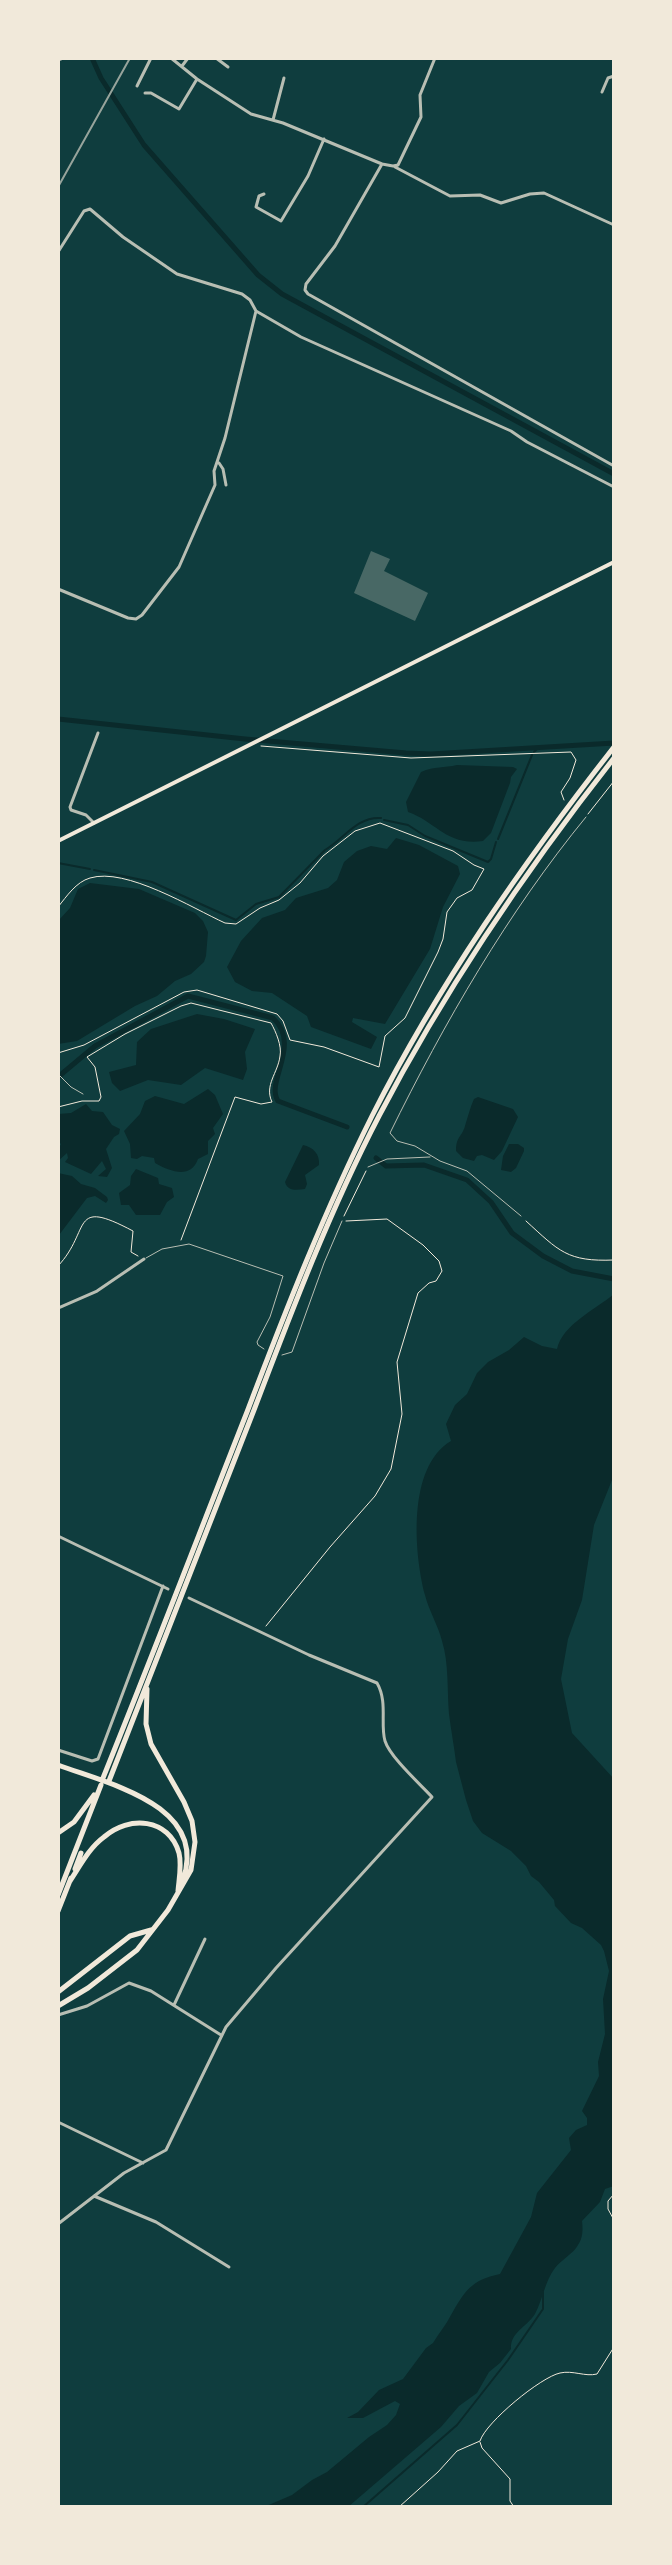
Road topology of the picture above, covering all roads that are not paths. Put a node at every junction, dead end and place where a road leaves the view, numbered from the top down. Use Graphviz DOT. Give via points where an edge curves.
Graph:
graph roads {
  1 [pos="151,58"];
  2 [pos="171,58"];
  3 [pos="188,58"];
  4 [pos="216,58"];
  5 [pos="435,58"];
  6 [pos="182,66"];
  7 [pos="228,67"];
  8 [pos="614,76"];
  9 [pos="284,78"];
  10 [pos="197,79"];
  11 [pos="137,86"];
  12 [pos="602,92"];
  13 [pos="145,93"];
  14 [pos="273,120"];
  15 [pos="324,139"];
  16 [pos="382,164"];
  17 [pos="393,166"];
  18 [pos="264,194"];
  19 [pos="614,225"];
  20 [pos="58,252"];
  21 [pos="256,311"];
  22 [pos="218,464"];
  23 [pos="614,466"];
  24 [pos="226,485"];
  25 [pos="614,487"];
  26 [pos="614,562"];
  27 [pos="58,589"];
  28 [pos="98,733"];
  29 [pos="614,747"];
  30 [pos="614,758"];
  31 [pos="586,817"];
  32 [pos="94,823"];
  33 [pos="58,841"];
  34 [pos="58,1074"];
  35 [pos="83,1094"];
  36 [pos="433,1157"];
  37 [pos="368,1167"];
  38 [pos="521,1216"];
  39 [pos="342,1221"];
  40 [pos="144,1259"];
  41 [pos="58,1308"];
  42 [pos="264,1349"];
  43 [pos="282,1355"];
  44 [pos="58,1536"];
  45 [pos="163,1586"];
  46 [pos="168,1589"];
  47 [pos="189,1598"];
  48 [pos="148,1683"];
  49 [pos="58,1750"];
  50 [pos="58,1765"];
  51 [pos="103,1783"];
  52 [pos="58,1833"];
  53 [pos="81,1853"];
  54 [pos="70,1881"];
  55 [pos="178,1892"];
  56 [pos="58,1895"];
  57 [pos="58,1911"];
  58 [pos="152,1930"];
  59 [pos="205,1939"];
  60 [pos="58,1992"];
  61 [pos="174,2005"];
  62 [pos="58,2006"];
  63 [pos="58,2015"];
  64 [pos="221,2035"];
  65 [pos="58,2122"];
  66 [pos="143,2163"];
  67 [pos="94,2196"];
  68 [pos="58,2224"];
  69 [pos="229,2267"];
  1 -- 11 [label="street"];
  2 -- 6 [label="street"];
  3 -- 6 [label="street"];
  4 -- 7 [label="street"];
  5 -- 17 [label="street" via="420,95 421,117"];
  6 -- 10 [label="street"];
  8 -- 12 [label="street"];
  9 -- 14 [label="street"];
  10 -- 13 [label="street" via="179,109"];
  10 -- 14 [label="street" via="251,114"];
  14 -- 15 [label="street"];
  15 -- 16 [label="street"];
  15 -- 18 [label="street" via="281,221 256,207"];
  16 -- 17 [label="street"];
  16 -- 23 [label="street" via="335,246 306,284 308,294"];
  17 -- 19 [label="street" via="450,196 480,195 501,203 544,193"];
  20 -- 21 [label="street" via="90,209 177,274 242,294"];
  21 -- 22 [label="street"];
  21 -- 25 [label="street" via="339,356 511,431"];
  22 -- 24 [label="street"];
  22 -- 27 [label="street" via="213,492 179,567 141,617 130,619"];
  26 -- 32 [label="main road"];
  28 -- 32 [label="street" via="70,807"];
  29 -- 51 [label="highway" via="498,903 373,1115 304,1263"];
  30 -- 48 [label="highway" via="504,905 379,1116 309,1267"];
  31 -- 36 [label="lane" via="551,860 464,996 390,1133"];
  32 -- 33 [label="main road"];
  34 -- 35 [label="lane"];
  36 -- 37 [label="lane" via="387,1159"];
  36 -- 38 [label="lane" via="467,1171"];
  39 -- 43 [label="lane" via="292,1352"];
  40 -- 41 [label="street" via="97,1291"];
  40 -- 42 [label="lane" via="189,1244 283,1276 257,1342"];
  44 -- 45 [label="street"];
  45 -- 46 [label="street"];
  45 -- 49 [label="street" via="98,1759"];
  47 -- 64 [label="street" via="377,1683 385,1742 432,1797"];
  48 -- 51 [label="highway"];
  48 -- 55 [label="highway" via="148,1734 194,1832 191,1870"];
  50 -- 55 [label="highway" via="160,1807 179,1827 188,1859"];
  51 -- 52 [label="highway" via="74,1822"];
  51 -- 56 [label="highway"];
  53 -- 54 [label="highway"];
  54 -- 55 [label="highway" via="104,1836 140,1822 158,1827 175,1844 181,1860"];
  54 -- 57 [label="highway"];
  55 -- 58 [label="highway"];
  58 -- 60 [label="highway" via="130,1936"];
  58 -- 62 [label="highway" via="137,1950"];
  59 -- 61 [label="street"];
  61 -- 63 [label="street" via="129,1983"];
  61 -- 64 [label="street"];
  64 -- 66 [label="street" via="174,2138 166,2150"];
  65 -- 66 [label="street"];
  66 -- 67 [label="street"];
  67 -- 68 [label="street"];
  67 -- 69 [label="street" via="156,2222"];
}
